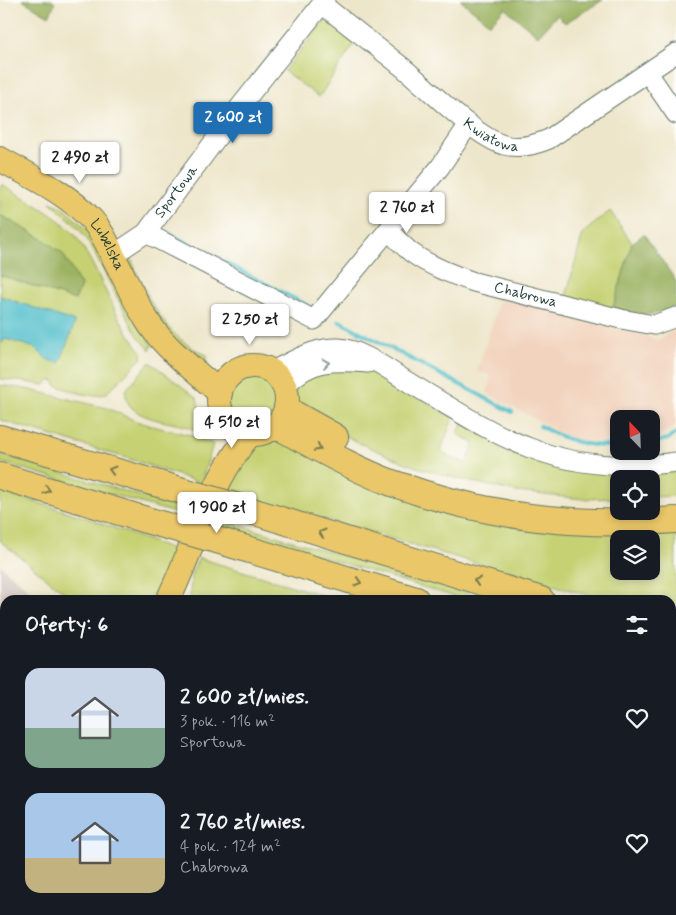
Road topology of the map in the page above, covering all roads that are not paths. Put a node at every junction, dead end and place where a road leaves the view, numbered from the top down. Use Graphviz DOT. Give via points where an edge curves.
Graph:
graph roads {
  1 [pos="324,2"];
  2 [pos="676,53"];
  3 [pos="648,73"];
  4 [pos="676,114"];
  5 [pos="469,124"];
  6 [pos="0,159"];
  7 [pos="388,230"];
  8 [pos="146,233"];
  9 [pos="113,255"];
  10 [pos="676,316"];
  11 [pos="225,383"];
  12 [pos="266,408"];
  13 [pos="0,438"];
  14 [pos="676,462"];
  15 [pos="0,476"];
  16 [pos="676,504"];
  17 [pos="660,505"];
  18 [pos="610,507"];
  19 [pos="676,520"];
  20 [pos="179,589"];
  21 [pos="399,595"];
  22 [pos="525,595"];
  1 -- 5 [label="street, Kwiatowa"];
  1 -- 8 [label="street, Sportowa" via="239,108"];
  2 -- 3 [label="street, Kwiatowa"];
  3 -- 4 [label="street"];
  3 -- 5 [label="street, Kwiatowa" via="568,128 535,145 504,145"];
  5 -- 7 [label="street" via="440,167"];
  6 -- 9 [label="main road, Lubelska" via="78,207 102,233"];
  7 -- 8 [label="street" via="314,320"];
  7 -- 10 [label="street, Chabrowa" via="411,252 474,282 621,319 654,324"];
  8 -- 9 [label="street, Sportowa"];
  9 -- 11 [label="main road, Lubelska" via="146,319 164,342 183,359"];
  11 -- 12 [label="main road" via="221,410"];
  11 -- 12 [label="main road" via="237,370 258,366"];
  12 -- 14 [label="street" via="295,358 317,350 340,348 359,352 488,428 530,448 569,460 604,465"];
  12 -- 18 [label="highway" via="294,414 391,464 438,481 517,500"];
  12 -- 19 [label="highway, one-way" via="283,429 340,459 385,480 476,508 535,519 579,522"];
  12 -- 20 [label="main road" via="221,476"];
  22 -- 13 [label="highway, one-way, bridge"];
  15 -- 21 [label="highway, one-way, bridge"];
  16 -- 17 [label="highway"];
}
